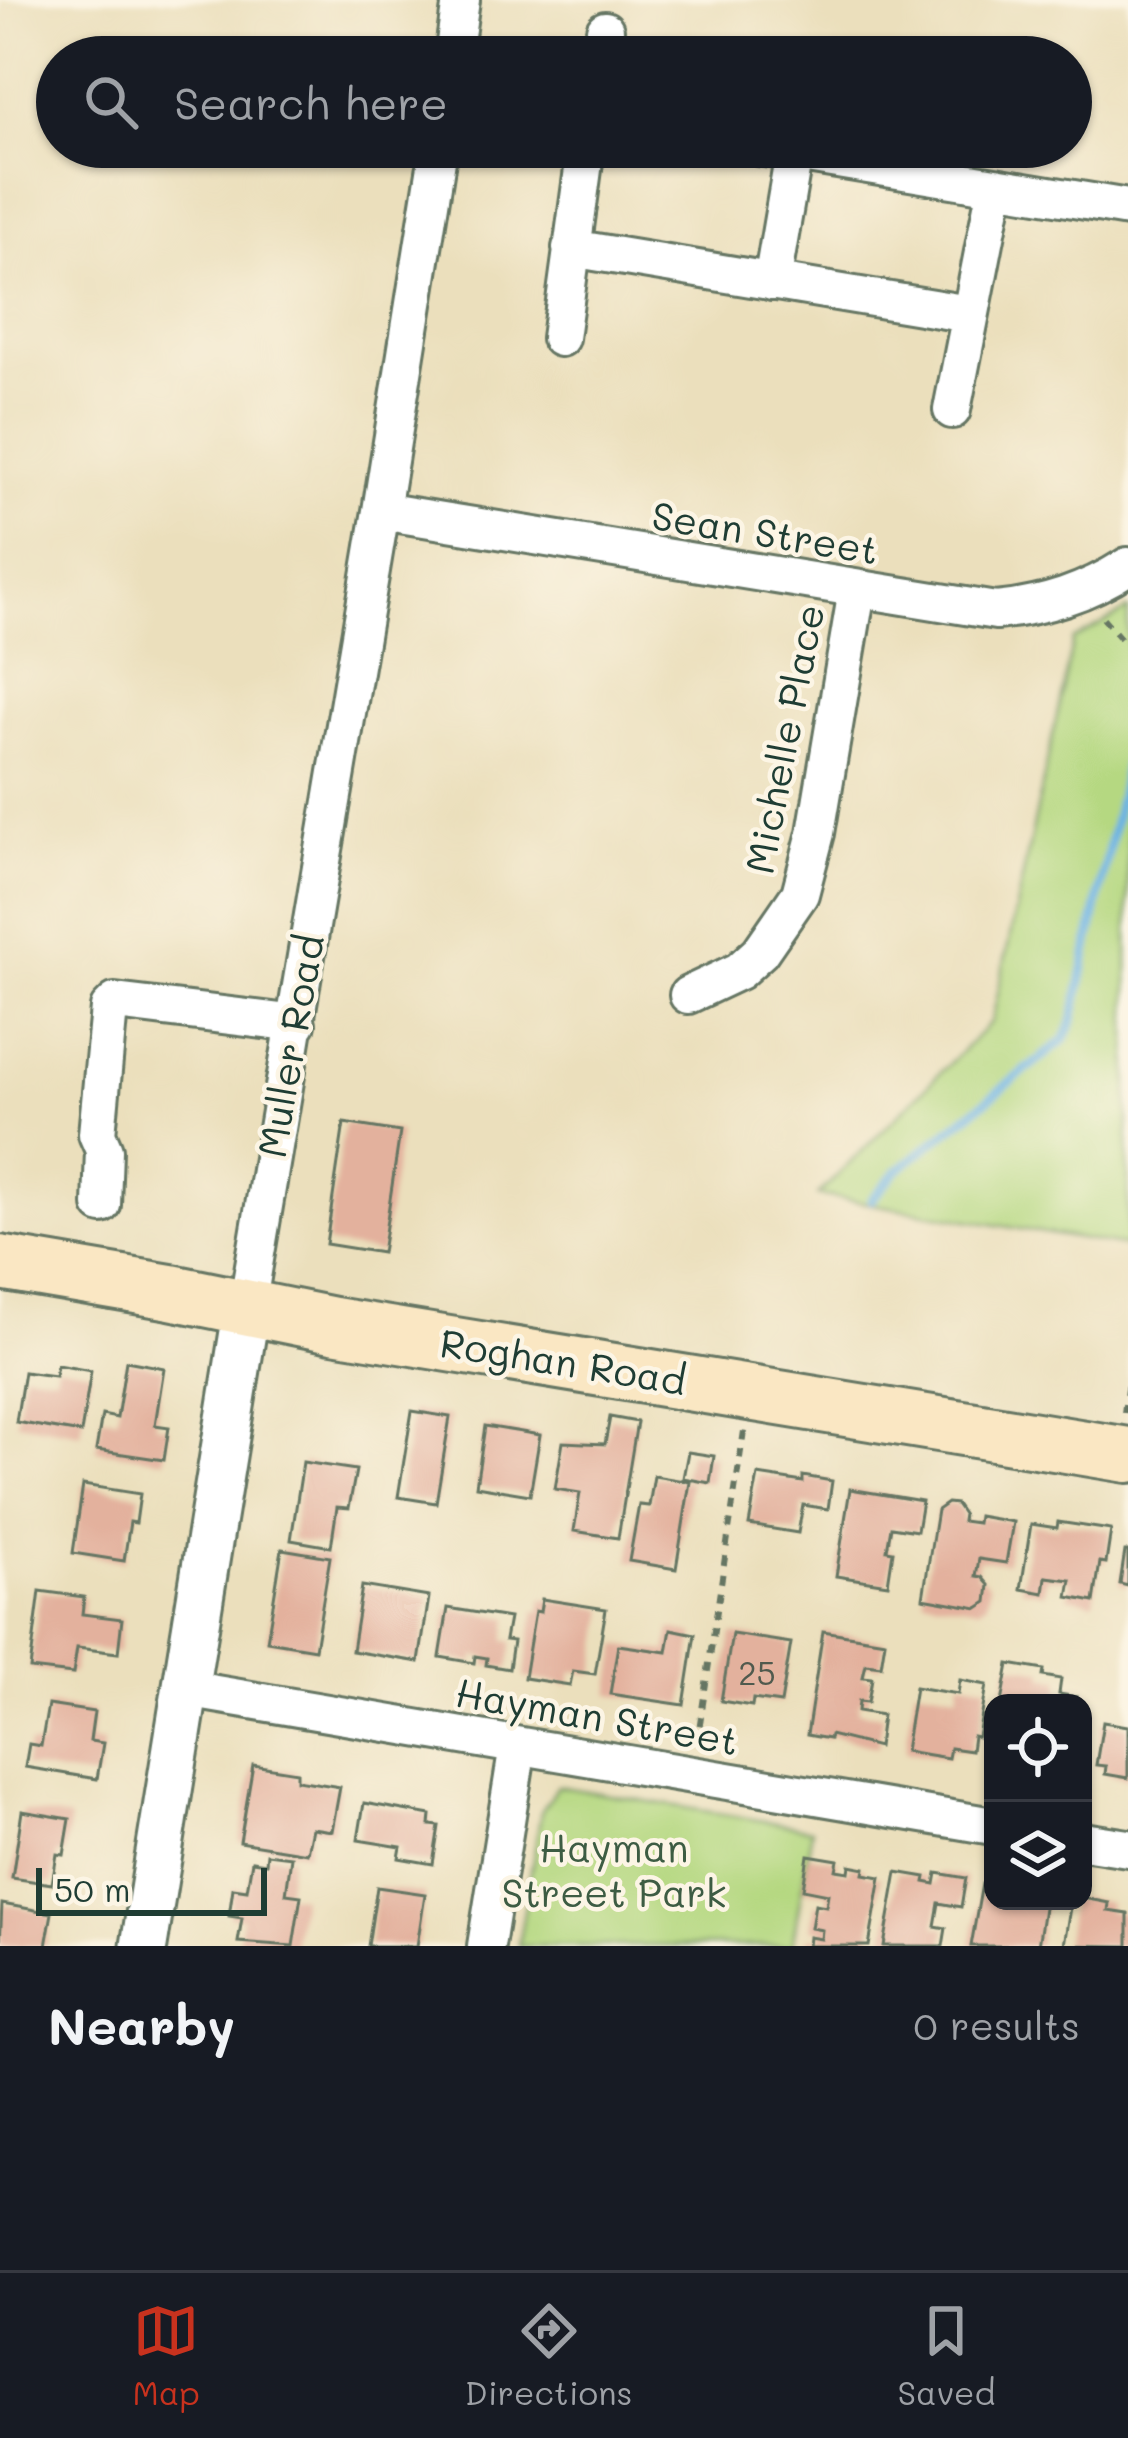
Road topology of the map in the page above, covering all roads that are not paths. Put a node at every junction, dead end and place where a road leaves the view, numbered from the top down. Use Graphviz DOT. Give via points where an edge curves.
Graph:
graph roads {
  1 [pos="461,0"];
  2 [pos="456,36"];
  3 [pos="436,168"];
  4 [pos="583,168"];
  5 [pos="775,168"];
  6 [pos="886,168"];
  7 [pos="996,186"];
  8 [pos="1128,208"];
  9 [pos="571,248"];
  10 [pos="772,281"];
  11 [pos="969,314"];
  12 [pos="560,338"];
  13 [pos="952,410"];
  14 [pos="382,512"];
  15 [pos="1128,566"];
  16 [pos="857,590"];
  17 [pos="688,995"];
  18 [pos="296,1024"];
  19 [pos="102,1205"];
  20 [pos="0,1263"];
  21 [pos="247,1307"];
  22 [pos="1128,1455"];
  23 [pos="186,1690"];
  24 [pos="518,1746"];
  25 [pos="984,1825"];
  26 [pos="1092,1842"];
  27 [pos="1128,1848"];
  28 [pos="144,1946"];
  29 [pos="486,1946"];
  1 -- 2 [label="street"];
  3 -- 14 [label="street, Muller Road"];
  4 -- 9 [label="street"];
  5 -- 10 [label="street"];
  6 -- 7 [label="street"];
  7 -- 8 [label="street"];
  7 -- 11 [label="street"];
  9 -- 10 [label="street"];
  9 -- 12 [label="street"];
  10 -- 11 [label="street"];
  11 -- 13 [label="street"];
  14 -- 16 [label="street, Sean Street"];
  14 -- 18 [label="street, Muller Road"];
  15 -- 16 [label="street, Sean Street" via="1080,593 1023,608 962,608"];
  16 -- 17 [label="street, Michelle Place" via="800,894 739,971"];
  18 -- 19 [label="street" via="115,1002 97,1134"];
  18 -- 21 [label="street, Muller Road"];
  20 -- 21 [label="main road, Roghan Road"];
  21 -- 22 [label="main road, Roghan Road"];
  21 -- 23 [label="street, Muller Road"];
  23 -- 24 [label="street, Hayman Street"];
  23 -- 28 [label="street, Muller Road"];
  24 -- 25 [label="street, Hayman Street"];
  24 -- 29 [label="street"];
  26 -- 27 [label="street"];
}
